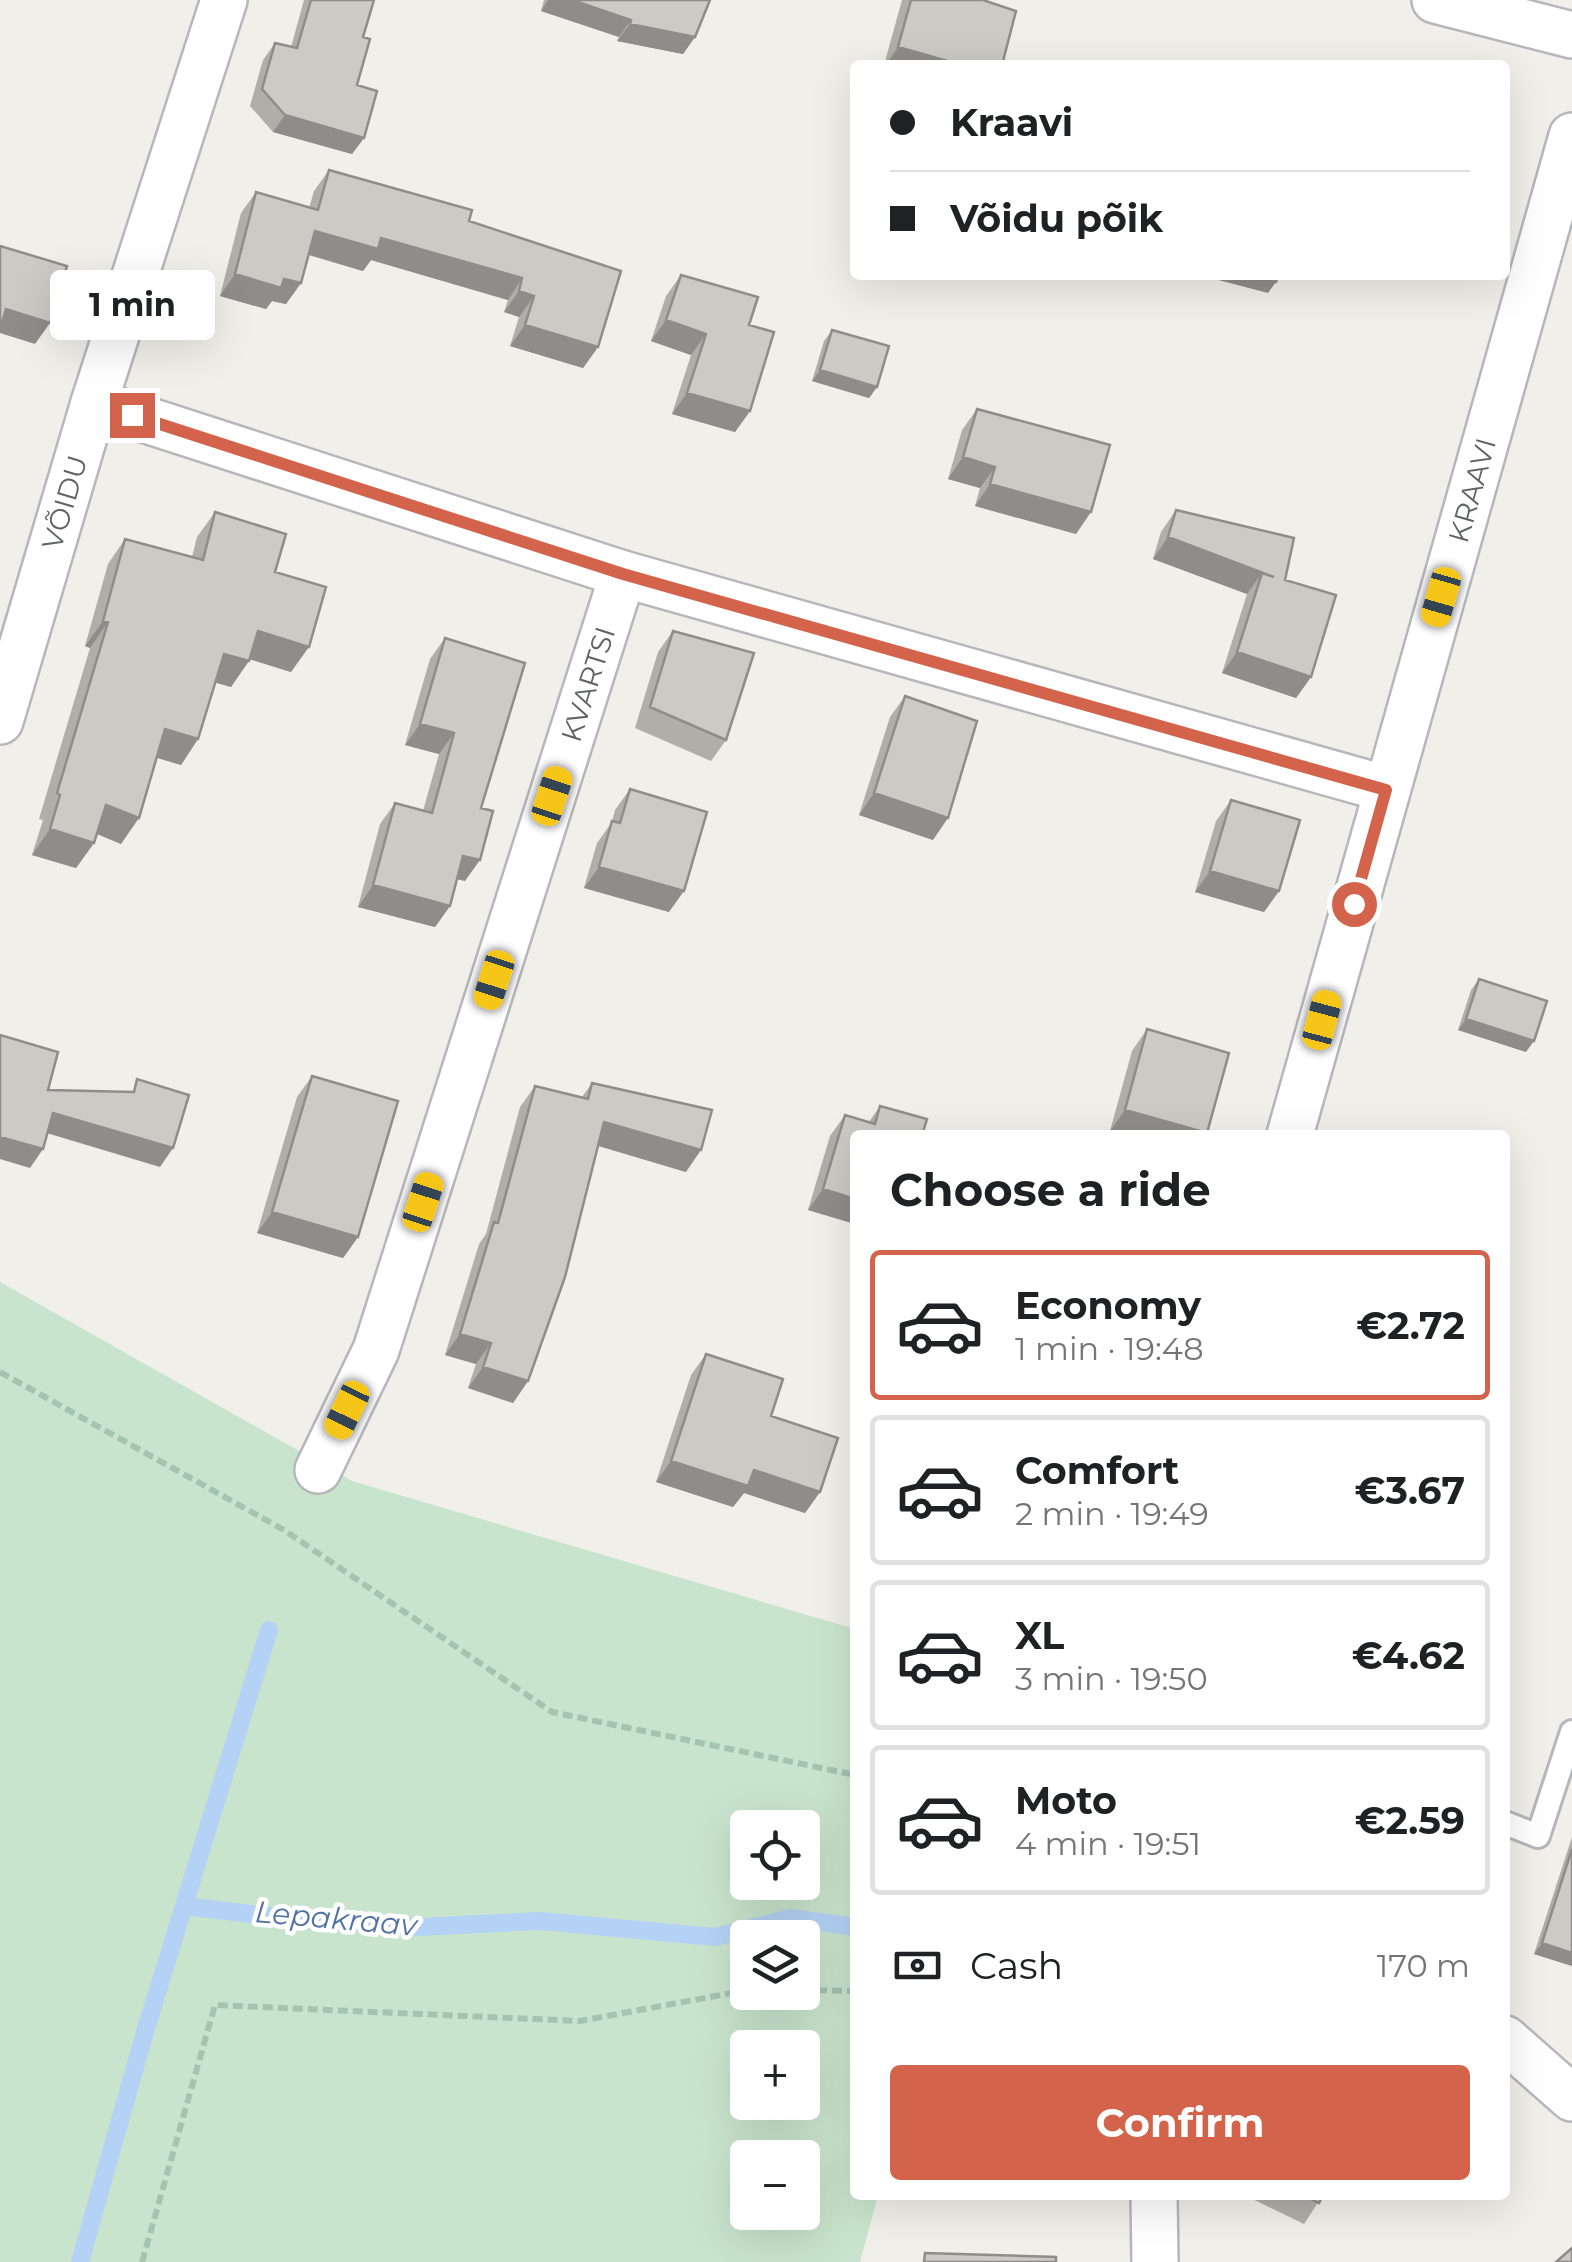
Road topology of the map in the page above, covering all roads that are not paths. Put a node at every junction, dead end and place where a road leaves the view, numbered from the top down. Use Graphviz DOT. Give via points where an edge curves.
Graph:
graph roads {
  1 [pos="224,0"];
  2 [pos="1435,0"];
  3 [pos="1572,35"];
  4 [pos="1572,136"];
  5 [pos="94,403"];
  6 [pos="623,574"];
  7 [pos="0,721"];
  8 [pos="1386,790"];
  9 [pos="1291,1130"];
  10 [pos="318,1470"];
  11 [pos="1572,1732"];
  12 [pos="1510,1824"];
  13 [pos="1510,2043"];
  14 [pos="1572,2098"];
  15 [pos="1154,2200"];
  16 [pos="1155,2262"];
  1 -- 5 [label="street, VÕIDU"];
  2 -- 3 [label="street"];
  4 -- 8 [label="street, KRAAVI"];
  5 -- 6 [label="street"];
  5 -- 7 [label="street, VÕIDU"];
  6 -- 8 [label="street"];
  6 -- 10 [label="street, KVARTSI" via="376,1350"];
  8 -- 9 [label="street, KRAAVI"];
  11 -- 12 [label="lane" via="1538,1836"];
  13 -- 14 [label="street"];
  15 -- 16 [label="street"];
}
